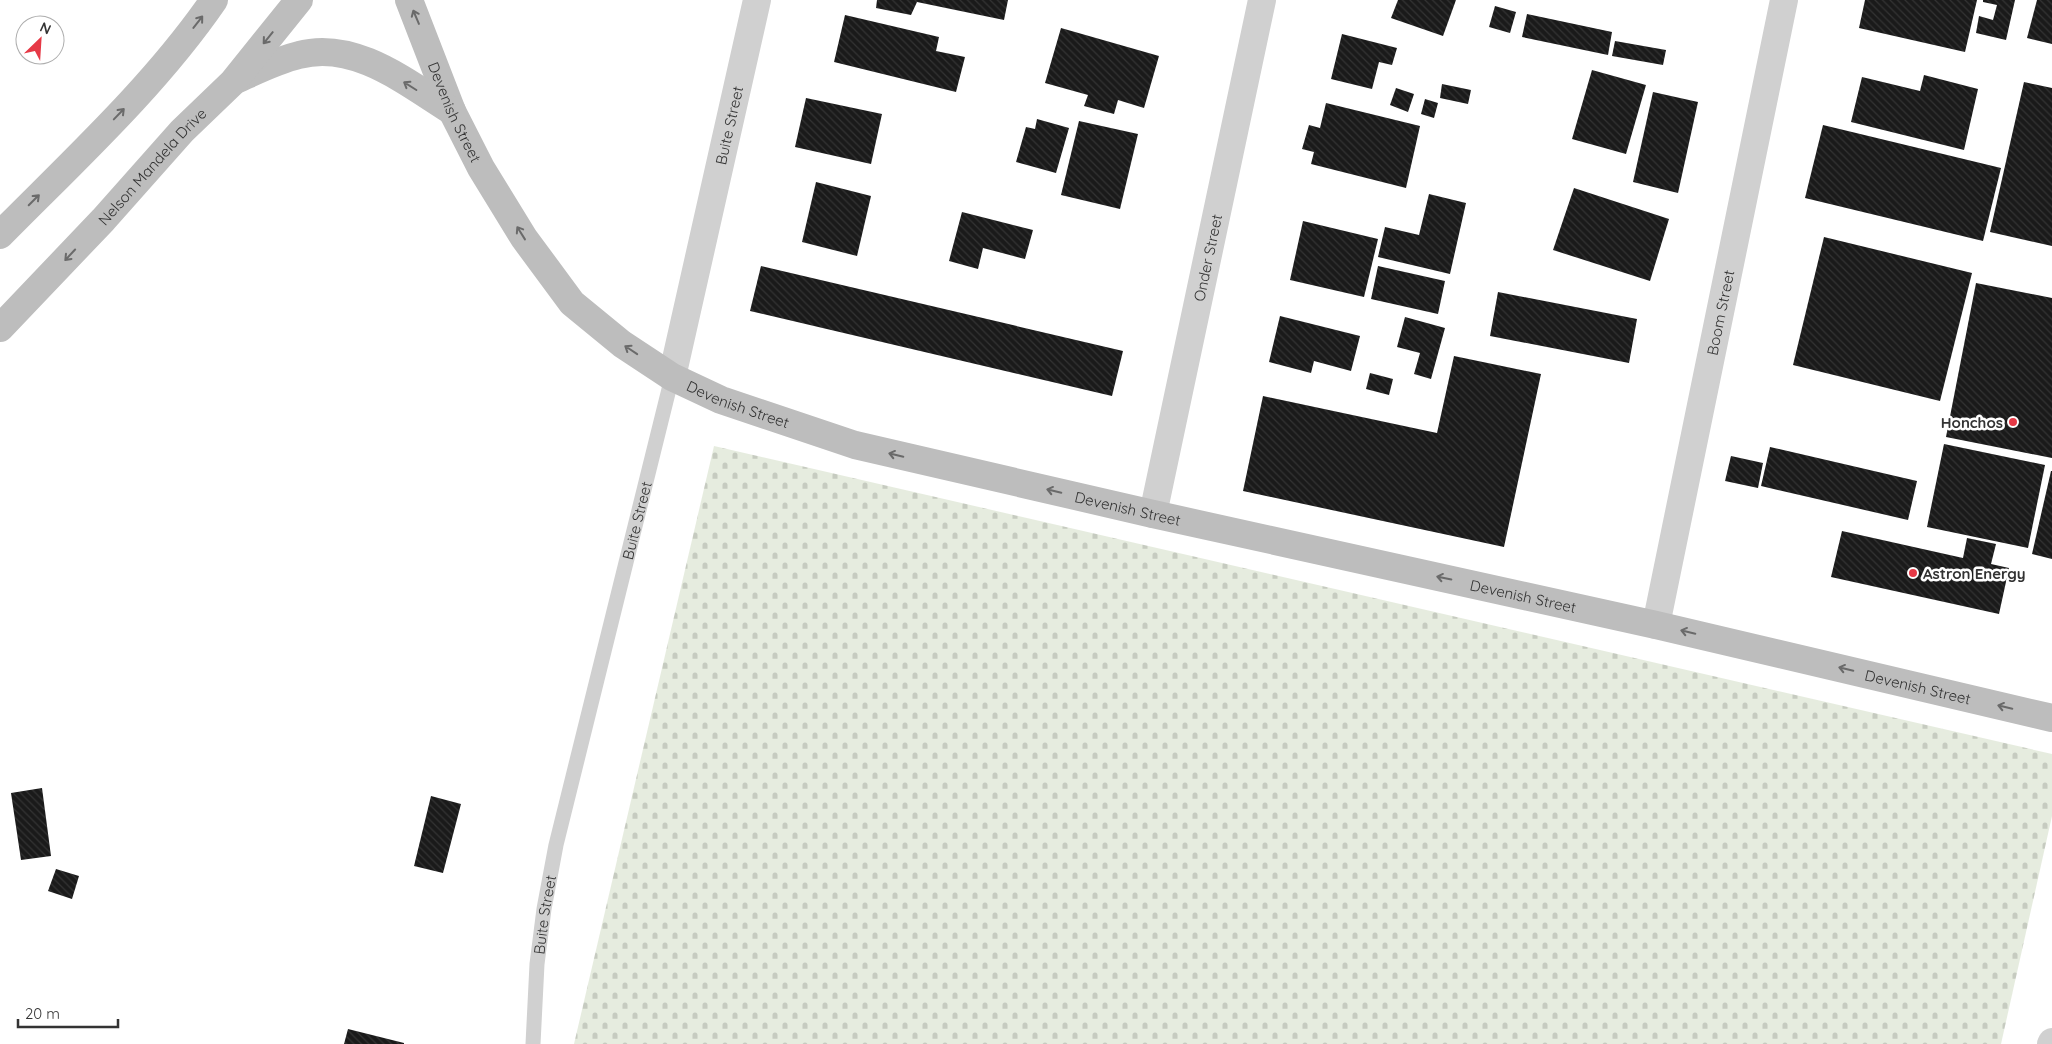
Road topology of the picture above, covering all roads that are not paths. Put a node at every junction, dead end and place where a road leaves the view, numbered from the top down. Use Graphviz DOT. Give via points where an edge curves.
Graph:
graph roads {
  1 [pos="214,0"];
  2 [pos="299,0"];
  3 [pos="409,0"];
  4 [pos="758,0"];
  5 [pos="1262,0"];
  6 [pos="1784,0"];
  7 [pos="233,82"];
  8 [pos="452,111"];
  9 [pos="0,235"];
  10 [pos="0,328"];
  11 [pos="672,377"];
  12 [pos="1153,514"];
  13 [pos="1656,625"];
  14 [pos="2052,718"];
  15 [pos="533,1043"];
  9 -- 1 [label="main road, one-way" via="124,109 181,44"];
  2 -- 7 [label="main road, Nelson Mandela Drive, one-way"];
  8 -- 3 [label="main road, Devenish Street, one-way"];
  4 -- 11 [label="street, Buite Street"];
  5 -- 12 [label="street, Onder Street"];
  6 -- 13 [label="street, Boom Street"];
  8 -- 7 [label="main road, one-way" via="374,64 342,53 300,54"];
  7 -- 10 [label="main road, Nelson Mandela Drive, one-way" via="182,131"];
  11 -- 8 [label="main road, Devenish Street, one-way" via="622,344 572,302 524,238 481,168"];
  12 -- 11 [label="main road, Devenish Street, one-way" via="855,445 721,400"];
  11 -- 15 [label="lane, Buite Street" via="556,845 537,964"];
  13 -- 12 [label="main road, Devenish Street, one-way"];
  14 -- 13 [label="main road, Devenish Street, one-way"];
}
